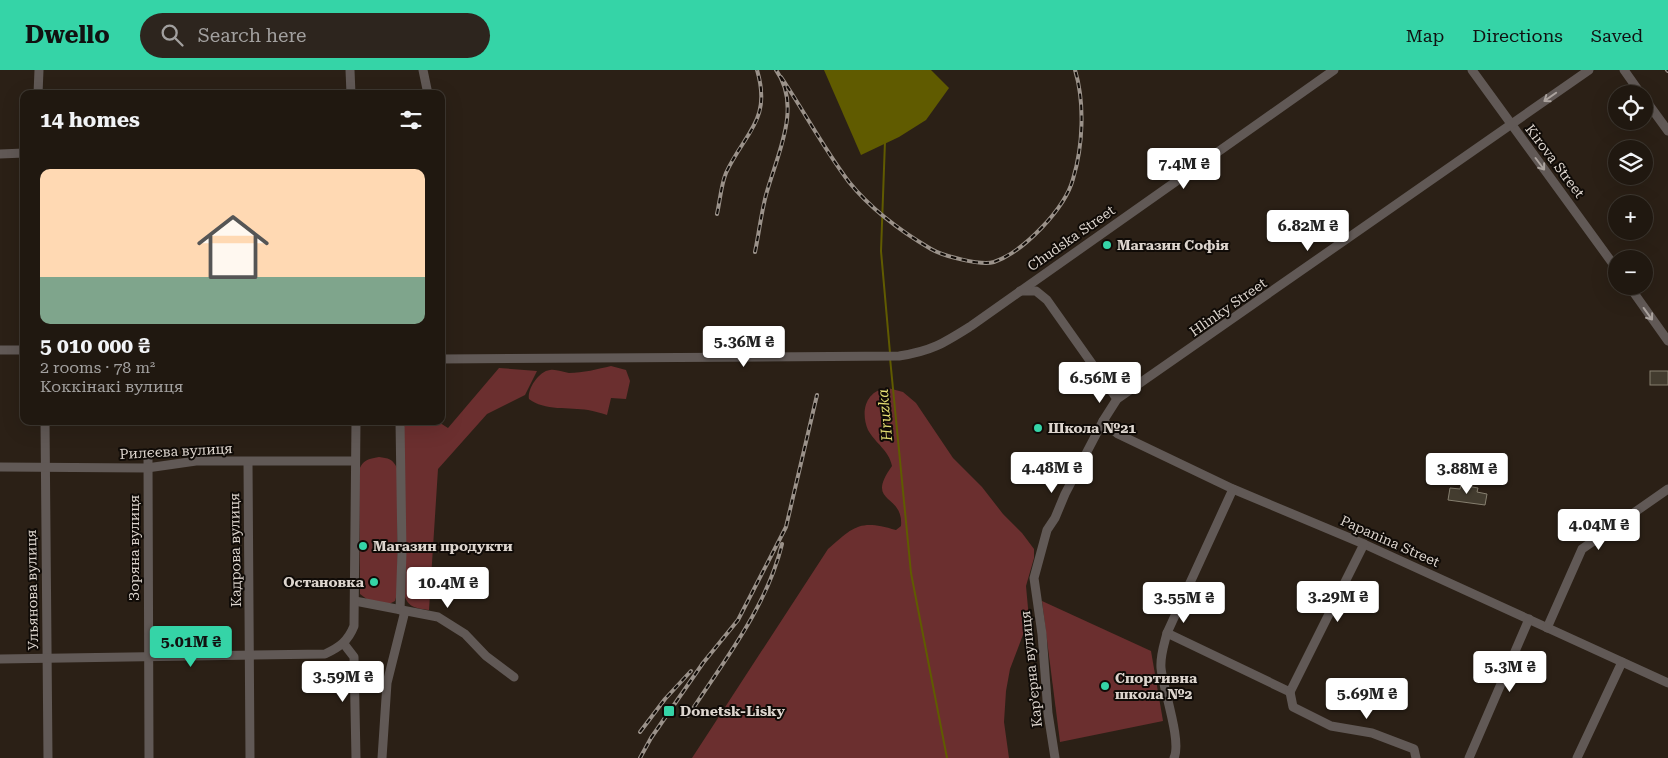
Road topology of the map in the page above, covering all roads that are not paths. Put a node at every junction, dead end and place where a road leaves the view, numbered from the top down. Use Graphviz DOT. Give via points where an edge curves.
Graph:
graph roads {
  1 [pos="38,70"];
  2 [pos="350,70"];
  3 [pos="422,70"];
  4 [pos="1334,70"];
  5 [pos="1472,70"];
  6 [pos="1589,70"];
  7 [pos="1624,70"];
  8 [pos="1635,85"];
  9 [pos="38,90"];
  10 [pos="351,90"];
  11 [pos="427,90"];
  12 [pos="1653,110"];
  13 [pos="1511,124"];
  14 [pos="1668,131"];
  15 [pos="20,153"];
  16 [pos="0,154"];
  17 [pos="1608,257"];
  18 [pos="1020,291"];
  19 [pos="1635,295"];
  20 [pos="1668,341"];
  21 [pos="0,350"];
  22 [pos="20,350"];
  23 [pos="445,359"];
  24 [pos="1117,399"];
  25 [pos="1103,421"];
  26 [pos="45,425"];
  27 [pos="356,425"];
  28 [pos="400,425"];
  29 [pos="148,457"];
  30 [pos="354,461"];
  31 [pos="248,462"];
  32 [pos="46,467"];
  33 [pos="0,468"];
  34 [pos="147,468"];
  35 [pos="1668,488"];
  36 [pos="1233,489"];
  37 [pos="1364,544"];
  38 [pos="1034,578"];
  39 [pos="355,601"];
  40 [pos="403,610"];
  41 [pos="1529,619"];
  42 [pos="1547,628"];
  43 [pos="1167,633"];
  44 [pos="344,644"];
  45 [pos="250,655"];
  46 [pos="148,657"];
  47 [pos="47,658"];
  48 [pos="0,659"];
  49 [pos="1622,662"];
  50 [pos="514,678"];
  51 [pos="1668,683"];
  52 [pos="1290,692"];
  53 [pos="48,758"];
  54 [pos="149,758"];
  55 [pos="250,758"];
  56 [pos="356,758"];
  57 [pos="382,758"];
  58 [pos="1055,758"];
  59 [pos="1174,758"];
  60 [pos="1416,758"];
  61 [pos="1469,758"];
  62 [pos="1578,758"];
  1 -- 9 [label="street"];
  2 -- 10 [label="street"];
  3 -- 11 [label="street"];
  4 -- 18 [label="street, Chudska Street"];
  5 -- 13 [label="street, Kirova Street"];
  6 -- 13 [label="street, Hlinky Street, one-way"];
  7 -- 8 [label="street"];
  12 -- 14 [label="street"];
  13 -- 17 [label="street, Kirova Street, one-way"];
  13 -- 24 [label="street, Hlinky Street"];
  15 -- 16 [label="street"];
  18 -- 23 [label="street, Chudska Street" via="938,347 900,356"];
  18 -- 24 [label="street" via="1036,291 1047,300"];
  19 -- 20 [label="street, one-way"];
  21 -- 22 [label="street"];
  24 -- 25 [label="street, Hlinky Street"];
  25 -- 36 [label="street, Papanina Street" via="1118,434"];
  25 -- 38 [label="street, Hlinky Street" via="1047,530"];
  26 -- 32 [label="street, Ульянова вулиця"];
  27 -- 30 [label="street"];
  28 -- 40 [label="street"];
  29 -- 34 [label="street, Зоряна вулиця"];
  30 -- 31 [label="street, Рилєєва вулиця"];
  30 -- 39 [label="street"];
  31 -- 34 [label="street, Рилєєва вулиця" via="196,461"];
  31 -- 45 [label="street, Кадрова вулиця"];
  32 -- 33 [label="street, Рилєєва вулиця"];
  32 -- 34 [label="street, Рилєєва вулиця"];
  32 -- 47 [label="street, Ульянова вулиця"];
  34 -- 46 [label="street, Зоряна вулиця"];
  35 -- 42 [label="street" via="1582,549"];
  36 -- 37 [label="street, Papanina Street"];
  36 -- 43 [label="street"];
  37 -- 41 [label="street, Papanina Street"];
  37 -- 52 [label="street"];
  38 -- 58 [label="street, Кар’єрна вулиця"];
  39 -- 40 [label="street"];
  39 -- 44 [label="street" via="354,626"];
  40 -- 50 [label="street" via="438,617 465,634"];
  40 -- 57 [label="street" via="387,683"];
  41 -- 42 [label="street, Papanina Street"];
  41 -- 61 [label="street"];
  42 -- 49 [label="street, Papanina Street"];
  43 -- 52 [label="street"];
  43 -- 59 [label="street" via="1161,669 1175,740"];
  44 -- 45 [label="street" via="325,654"];
  44 -- 56 [label="street" via="354,657"];
  45 -- 46 [label="street"];
  45 -- 55 [label="street, Кадрова вулиця"];
  46 -- 47 [label="street"];
  46 -- 54 [label="street, Зоряна вулиця"];
  47 -- 48 [label="street"];
  47 -- 53 [label="street, Ульянова вулиця"];
  49 -- 51 [label="street, Papanina Street"];
  49 -- 62 [label="street"];
  52 -- 60 [label="street" via="1293,707 1331,726 1372,733 1414,749"];
}
